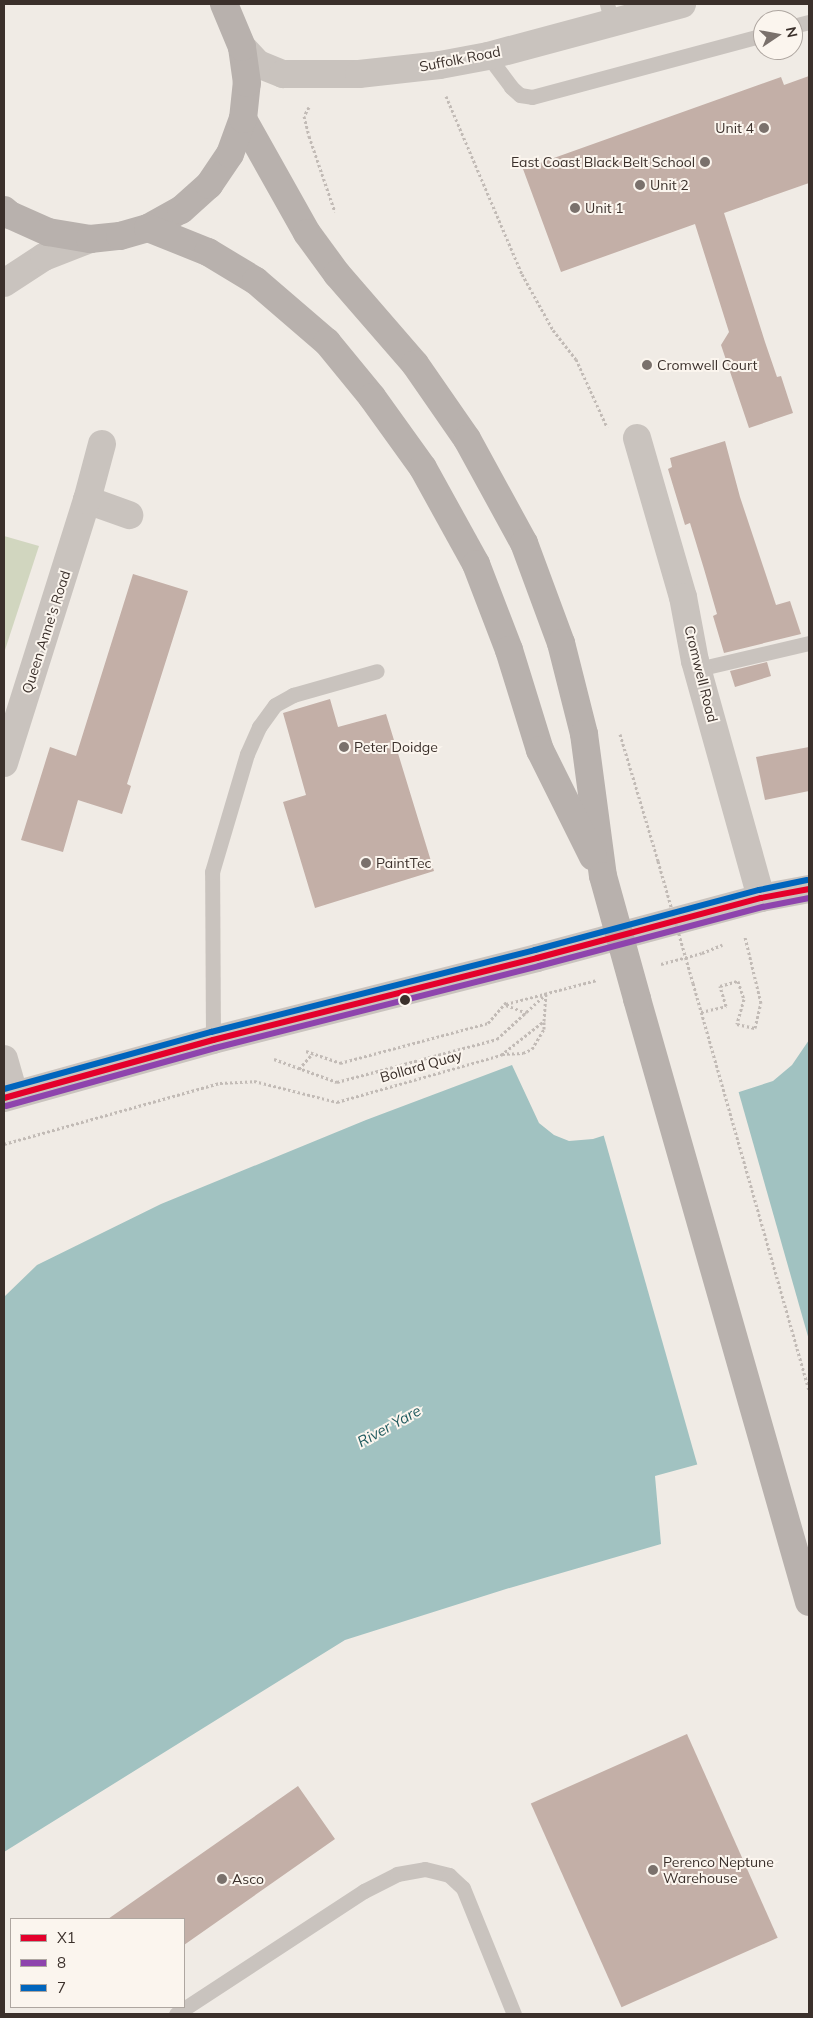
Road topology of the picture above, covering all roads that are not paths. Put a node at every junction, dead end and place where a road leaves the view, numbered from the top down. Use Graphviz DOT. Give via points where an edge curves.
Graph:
graph roads {
  1 [pos="224,4"];
  2 [pos="682,4"];
  3 [pos="609,13"];
  4 [pos="239,26"];
  5 [pos="753,38"];
  6 [pos="488,56"];
  7 [pos="243,118"];
  8 [pos="4,210"];
  9 [pos="148,228"];
  10 [pos="90,239"];
  11 [pos="4,283"];
  12 [pos="102,444"];
  13 [pos="639,444"];
  14 [pos="87,500"];
  15 [pos="129,516"];
  16 [pos="809,643"];
  17 [pos="698,669"];
  18 [pos="377,671"];
  19 [pos="4,763"];
  20 [pos="603,876"];
  21 [pos="809,889"];
  22 [pos="761,898"];
  23 [pos="213,1040"];
  24 [pos="4,1059"];
  25 [pos="9,1096"];
  26 [pos="809,1602"];
  27 [pos="176,2014"];
  28 [pos="514,2014"];
  1 -- 4 [label="main road"];
  2 -- 3 [label="street, Suffolk Road"];
  3 -- 6 [label="street, Suffolk Road"];
  4 -- 6 [label="street, Suffolk Road" via="258,64 283,74 359,74"];
  4 -- 7 [label="main road" via="247,83"];
  5 -- 6 [label="lane" via="532,97 520,95 510,88"];
  7 -- 9 [label="main road" via="230,154 209,185 182,210"];
  7 -- 20 [label="main road" via="307,233 337,274 415,364 468,439 524,543 561,643 584,734"];
  8 -- 10 [label="main road" via="48,232"];
  9 -- 10 [label="main road" via="120,236"];
  9 -- 20 [label="main road" via="208,252 263,287 327,342 423,468 476,564 509,650 540,750"];
  10 -- 11 [label="street" via="44,257"];
  12 -- 14 [label="street, Queen Anne's Road"];
  13 -- 17 [label="street, Cromwell Road" via="683,597"];
  14 -- 15 [label="street"];
  14 -- 19 [label="street, Queen Anne's Road"];
  16 -- 17 [label="lane"];
  17 -- 22 [label="street, Cromwell Road"];
  18 -- 23 [label="lane" via="293,695 275,705 255,736 212,872"];
  20 -- 26 [label="main road, bridge"];
  21 -- 22 [label="street"];
  22 -- 23 [label="street"];
  23 -- 25 [label="street"];
  24 -- 25 [label="street"];
  27 -- 28 [label="lane" via="364,1891 397,1874 425,1868 449,1874 463,1888"];
}
